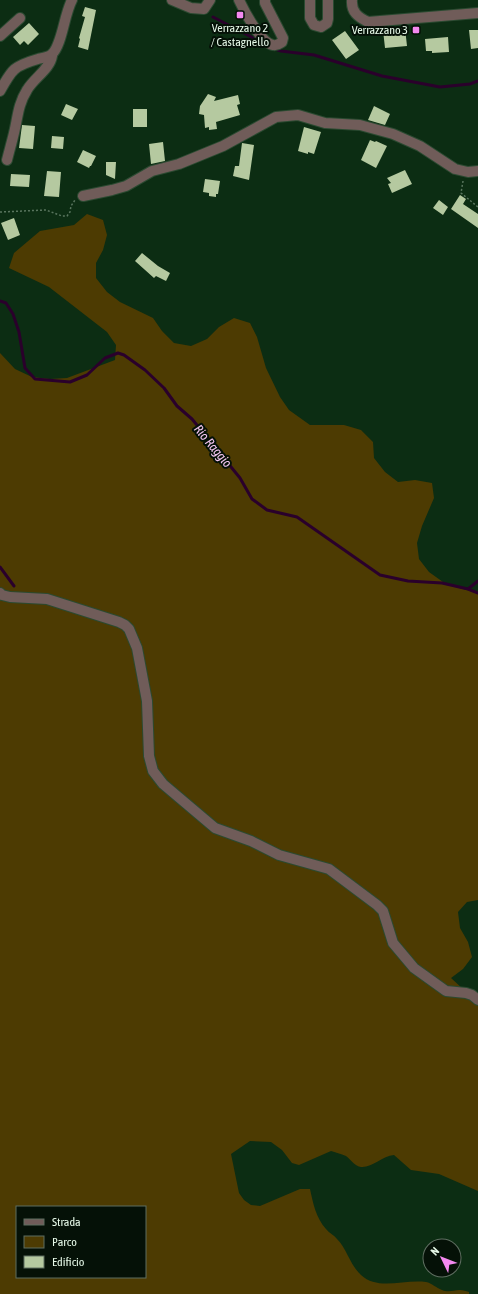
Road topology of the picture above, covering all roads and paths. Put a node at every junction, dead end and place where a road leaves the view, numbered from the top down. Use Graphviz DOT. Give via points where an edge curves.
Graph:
graph roads {
  1 [pos="72,0"];
  2 [pos="172,0"];
  3 [pos="210,0"];
  4 [pos="239,0"];
  5 [pos="265,0"];
  6 [pos="310,0"];
  7 [pos="328,0"];
  8 [pos="352,0"];
  9 [pos="478,13"];
  10 [pos="20,18"];
  11 [pos="0,36"];
  12 [pos="52,56"];
  13 [pos="0,91"];
  14 [pos="7,160"];
  15 [pos="478,171"];
  16 [pos="465,172"];
  17 [pos="83,196"];
  18 [pos="478,207"];
  19 [pos="0,212"];
  20 [pos="0,593"];
  21 [pos="478,1000"];
  1 -- 12 [label="street" via="65,16 58,47"];
  2 -- 3 [label="street" via="191,8 204,9"];
  4 -- 5 [label="street" via="254,28 269,43 278,45 283,38"];
  6 -- 7 [label="street" via="310,18 314,25 321,27 327,23"];
  8 -- 9 [label="street" via="353,11 368,22"];
  10 -- 11 [label="street"];
  12 -- 13 [label="street" via="16,67"];
  12 -- 14 [label="street" via="51,62 34,80 20,102"];
  15 -- 16 [label="street"];
  16 -- 17 [label="street" via="455,169 420,146 393,134 360,125 325,123 298,115 284,115 223,146 178,164 152,171 126,186"];
  16 -- 18 [label="path" via="460,193"];
  17 -- 19 [label="path" via="73,201 67,216 46,210"];
  20 -- 21 [label="street" via="10,597 47,599 125,625 137,648 147,701 149,756 153,771 163,784 215,828 279,855 329,869 378,905 383,911 393,943 414,968 446,990 466,993"];
}
